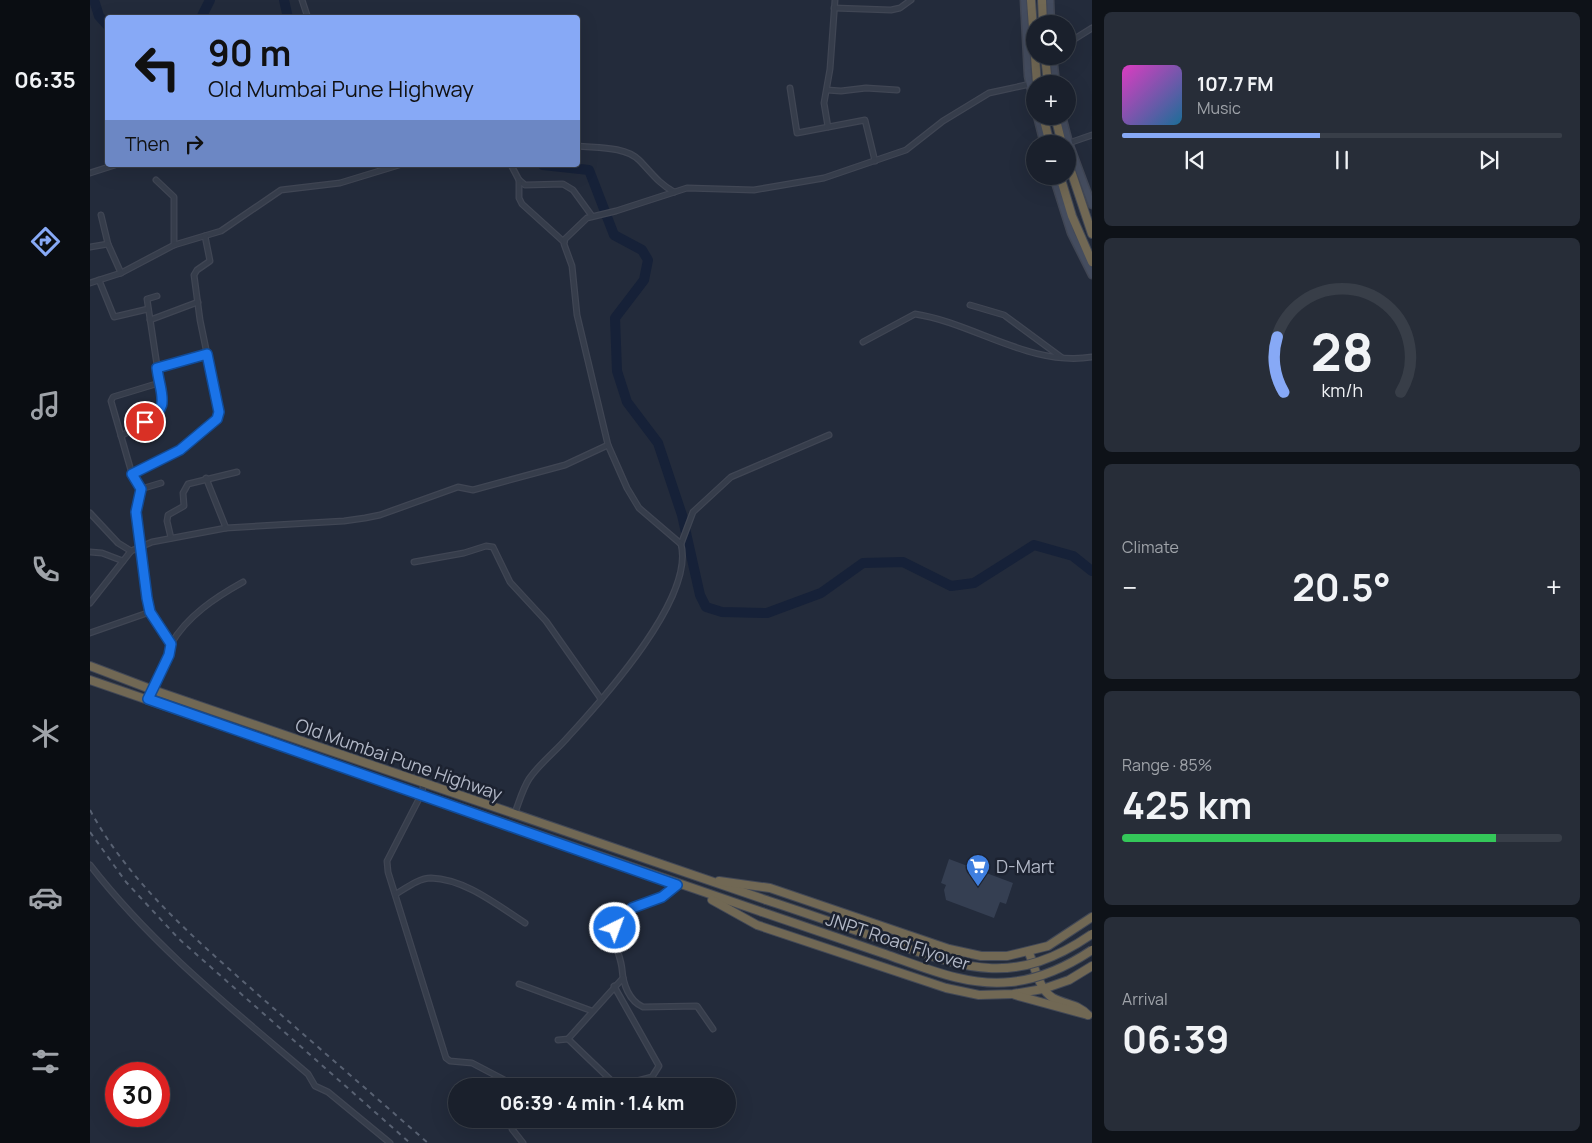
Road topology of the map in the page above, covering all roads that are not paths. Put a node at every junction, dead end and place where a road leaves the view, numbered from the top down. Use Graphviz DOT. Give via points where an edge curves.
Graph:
graph roads {
  1 [pos="302,0"];
  2 [pos="835,0"];
  3 [pos="911,0"];
  4 [pos="1024,0"];
  5 [pos="1031,0"];
  6 [pos="1042,0"];
  7 [pos="1050,0"];
  8 [pos="834,8"];
  9 [pos="307,15"];
  10 [pos="1043,15"];
  11 [pos="1051,15"];
  12 [pos="1092,28"];
  13 [pos="1076,38"];
  14 [pos="1032,75"];
  15 [pos="1033,75"];
  16 [pos="1026,86"];
  17 [pos="790,88"];
  18 [pos="827,90"];
  19 [pos="897,90"];
  20 [pos="828,127"];
  21 [pos="1092,135"];
  22 [pos="1076,140"];
  23 [pos="580,146"];
  24 [pos="875,161"];
  25 [pos="109,167"];
  26 [pos="392,167"];
  27 [pos="512,167"];
  28 [pos="1076,167"];
  29 [pos="90,173"];
  30 [pos="156,180"];
  31 [pos="519,180"];
  32 [pos="1056,185"];
  33 [pos="1063,185"];
  34 [pos="1076,185"];
  35 [pos="674,192"];
  36 [pos="1092,205"];
  37 [pos="101,215"];
  38 [pos="594,215"];
  39 [pos="1092,234"];
  40 [pos="205,236"];
  41 [pos="564,242"];
  42 [pos="108,244"];
  43 [pos="174,245"];
  44 [pos="90,247"];
  45 [pos="1092,262"];
  46 [pos="121,274"];
  47 [pos="1092,275"];
  48 [pos="99,280"];
  49 [pos="90,283"];
  50 [pos="157,296"];
  51 [pos="198,302"];
  52 [pos="970,305"];
  53 [pos="148,309"];
  54 [pos="150,320"];
  55 [pos="863,342"];
  56 [pos="207,354"];
  57 [pos="1092,357"];
  58 [pos="1062,358"];
  59 [pos="157,368"];
  60 [pos="159,383"];
  61 [pos="829,434"];
  62 [pos="121,436"];
  63 [pos="608,445"];
  64 [pos="237,472"];
  65 [pos="132,474"];
  66 [pos="206,478"];
  67 [pos="161,482"];
  68 [pos="141,489"];
  69 [pos="90,513"];
  70 [pos="226,528"];
  71 [pos="171,538"];
  72 [pos="682,542"];
  73 [pos="141,546"];
  74 [pos="131,551"];
  75 [pos="90,552"];
  76 [pos="123,561"];
  77 [pos="414,562"];
  78 [pos="244,582"];
  79 [pos="90,603"];
  80 [pos="150,612"];
  81 [pos="90,632"];
  82 [pos="171,644"];
  83 [pos="90,666"];
  84 [pos="90,680"];
  85 [pos="153,690"];
  86 [pos="148,699"];
  87 [pos="601,699"];
  88 [pos="424,784"];
  89 [pos="421,795"];
  90 [pos="514,814"];
  91 [pos="90,865"];
  92 [pos="700,878"];
  93 [pos="677,885"];
  94 [pos="695,891"];
  95 [pos="396,894"];
  96 [pos="1092,917"];
  97 [pos="525,923"];
  98 [pos="1092,934"];
  99 [pos="1092,950"];
  100 [pos="1029,952"];
  101 [pos="1092,966"];
  102 [pos="622,978"];
  103 [pos="519,984"];
  104 [pos="614,986"];
  105 [pos="1043,989"];
  106 [pos="1013,994"];
  107 [pos="592,1012"];
  108 [pos="1090,1016"];
  109 [pos="713,1029"];
  110 [pos="568,1039"];
  111 [pos="558,1040"];
  112 [pos="500,1078"];
  113 [pos="609,1078"];
  114 [pos="648,1078"];
  115 [pos="512,1128"];
  116 [pos="390,1143"];
  117 [pos="523,1143"];
  1 -- 9 [label="street"];
  2 -- 8 [label="street"];
  3 -- 8 [label="street" via="891,10"];
  4 -- 14 [label="street"];
  5 -- 15 [label="highway, bridge"];
  6 -- 10 [label="highway"];
  7 -- 11 [label="street"];
  8 -- 18 [label="street"];
  12 -- 13 [label="street"];
  16 -- 24 [label="street" via="989,94 943,121 912,147"];
  17 -- 20 [label="street" via="797,133"];
  18 -- 19 [label="street"];
  18 -- 20 [label="street" via="824,103"];
  20 -- 24 [label="street" via="865,120"];
  21 -- 22 [label="street"];
  23 -- 35 [label="street" via="631,155 661,185"];
  24 -- 35 [label="street" via="793,185 754,190 698,187"];
  25 -- 29 [label="street"];
  26 -- 40 [label="street" via="340,183 281,190 226,228"];
  27 -- 31 [label="street"];
  28 -- 36 [label="street"];
  30 -- 43 [label="street" via="174,197"];
  31 -- 38 [label="street" via="528,185 563,184 573,190"];
  31 -- 41 [label="street" via="522,204"];
  32 -- 47 [label="street" via="1068,226"];
  33 -- 45 [label="highway"];
  34 -- 39 [label="highway"];
  35 -- 38 [label="street"];
  37 -- 42 [label="street"];
  38 -- 41 [label="street" via="582,221"];
  40 -- 43 [label="street"];
  40 -- 51 [label="street" via="210,258 195,273"];
  41 -- 63 [label="street" via="572,266 577,315"];
  42 -- 44 [label="street"];
  42 -- 46 [label="street"];
  43 -- 46 [label="street"];
  46 -- 48 [label="street"];
  48 -- 49 [label="street"];
  48 -- 53 [label="street" via="114,317"];
  50 -- 53 [label="street" via="147,299"];
  51 -- 54 [label="street"];
  51 -- 56 [label="street"];
  52 -- 58 [label="street" via="1004,315"];
  53 -- 54 [label="street"];
  54 -- 59 [label="street"];
  55 -- 58 [label="street" via="915,314 1028,351"];
  56 -- 59 [label="street"];
  56 -- 65 [label="street" via="219,412 217,419 180,450"];
  57 -- 58 [label="street"];
  59 -- 60 [label="street"];
  60 -- 62 [label="street" via="161,411"];
  60 -- 62 [label="street" via="112,399"];
  61 -- 72 [label="street" via="731,477 692,512"];
  62 -- 65 [label="street"];
  63 -- 70 [label="street" via="564,465 473,490 458,487 380,515 344,521"];
  63 -- 72 [label="street" via="639,508"];
  64 -- 66 [label="street"];
  65 -- 68 [label="street"];
  66 -- 70 [label="street"];
  66 -- 71 [label="street" via="188,484 183,493 184,506 168,515"];
  67 -- 68 [label="street"];
  68 -- 73 [label="street" via="136,512"];
  69 -- 74 [label="street" via="118,543"];
  70 -- 71 [label="street"];
  71 -- 73 [label="street"];
  72 -- 87 [label="street" via="680,576 660,622"];
  73 -- 74 [label="street"];
  73 -- 80 [label="street"];
  74 -- 76 [label="street"];
  75 -- 76 [label="street"];
  76 -- 79 [label="street"];
  77 -- 87 [label="street" via="486,546 493,548 510,582 546,621"];
  78 -- 82 [label="street" via="202,608"];
  80 -- 81 [label="street"];
  80 -- 82 [label="street"];
  82 -- 85 [label="street"];
  83 -- 85 [label="highway, Old Mumbai Pune Highway"];
  84 -- 86 [label="highway, Old Mumbai Pune Highway"];
  85 -- 86 [label="street"];
  85 -- 88 [label="highway, Old Mumbai Pune Highway"];
  86 -- 89 [label="highway, Old Mumbai Pune Highway"];
  87 -- 90 [label="street" via="530,778"];
  88 -- 89 [label="street"];
  88 -- 90 [label="highway, Old Mumbai Pune Highway"];
  89 -- 93 [label="highway, Old Mumbai Pune Highway"];
  89 -- 95 [label="street" via="387,861"];
  90 -- 92 [label="highway, Old Mumbai Pune Highway"];
  91 -- 116 [label="street" via="110,892 158,943 308,1074 315,1086 328,1092"];
  92 -- 98 [label="highway, JNPT Road Flyover, bridge" via="948,962 980,969 1032,965 1054,958"];
  92 -- 100 [label="highway" via="770,888 949,949 981,956"];
  93 -- 94 [label="highway, Old Mumbai Pune Highway"];
  93 -- 102 [label="street" via="662,897 632,908 615,928"];
  94 -- 99 [label="highway, JNPT Road Flyover, bridge" via="947,975 980,982 1011,982 1035,977 1060,969"];
  94 -- 106 [label="highway" via="758,925 912,977 979,995"];
  95 -- 97 [label="street" via="430,878 473,889"];
  95 -- 112 [label="street" via="446,1058 450,1062 472,1064"];
  96 -- 100 [label="highway" via="1048,946"];
  100 -- 105 [label="highway"];
  101 -- 105 [label="highway" via="1069,980"];
  102 -- 104 [label="street"];
  102 -- 109 [label="street" via="628,994 638,1005 696,1006"];
  103 -- 107 [label="street"];
  104 -- 107 [label="street"];
  104 -- 114 [label="street" via="659,1066"];
  105 -- 106 [label="highway"];
  105 -- 108 [label="highway" via="1052,997 1081,1007"];
  106 -- 108 [label="highway"];
  107 -- 110 [label="street"];
  110 -- 111 [label="street"];
  110 -- 113 [label="street"];
  115 -- 117 [label="street"];
}
